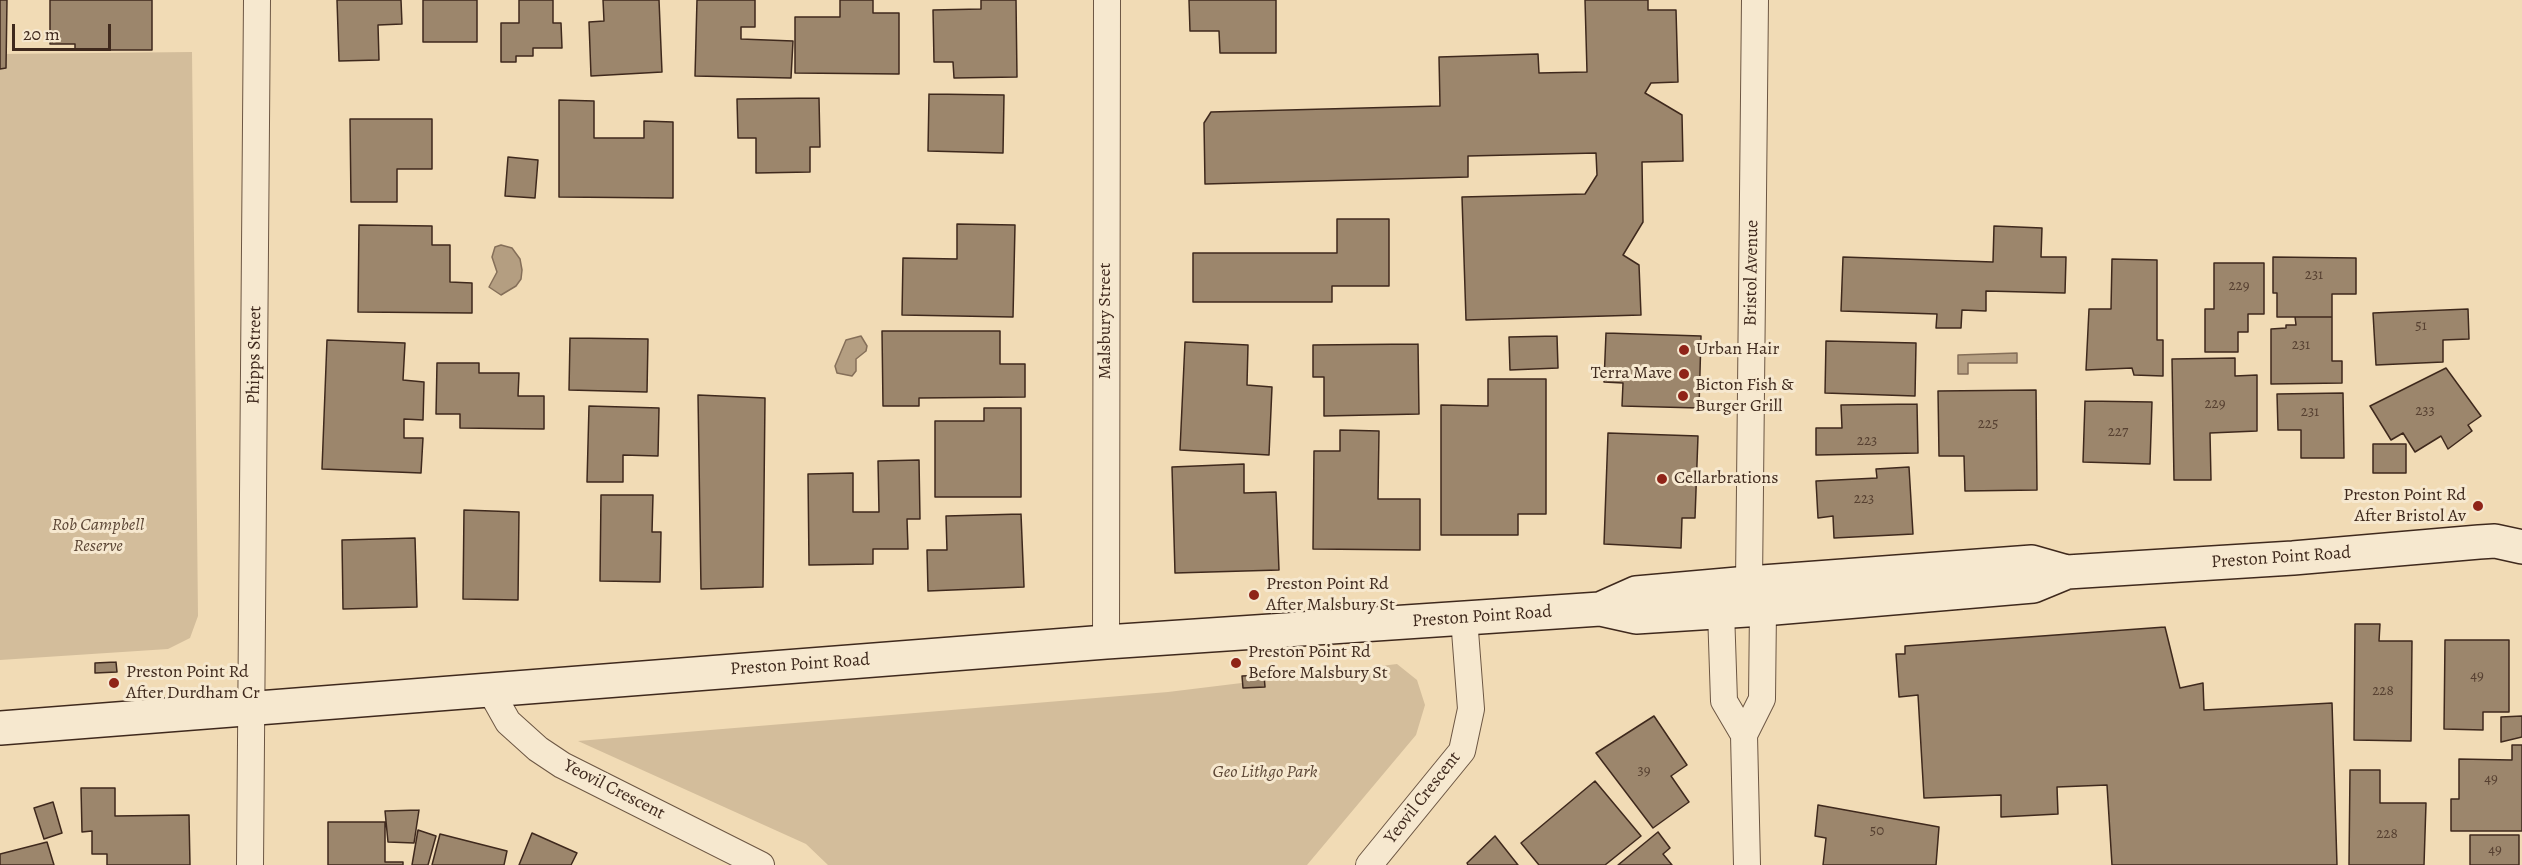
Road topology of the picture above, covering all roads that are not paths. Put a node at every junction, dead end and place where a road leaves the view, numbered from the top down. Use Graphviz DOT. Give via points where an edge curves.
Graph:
graph roads {
  1 [pos="257,0"];
  2 [pos="1107,0"];
  3 [pos="1755,0"];
  4 [pos="2513,539"];
  5 [pos="1756,596"];
  6 [pos="1600,609"];
  7 [pos="1721,611"];
  8 [pos="1464,618"];
  9 [pos="1106,642"];
  10 [pos="490,690"];
  11 [pos="252,710"];
  12 [pos="0,728"];
  13 [pos="1744,735"];
  14 [pos="250,865"];
  15 [pos="760,865"];
  16 [pos="1369,865"];
  17 [pos="1747,865"];
  1 -- 11 [label="street, Phipps Street"];
  2 -- 9 [label="street, Malsbury Street"];
  3 -- 5 [label="street, Bristol Avenue" via="1749,545"];
  4 -- 5 [label="main road, Preston Point Road" via="2067,572 2033,586"];
  5 -- 6 [label="main road, Preston Point Road" via="1636,593"];
  5 -- 7 [label="main road, Preston Point Road"];
  5 -- 13 [label="street, Bristol Avenue" via="1762,699"];
  6 -- 7 [label="main road, Preston Point Road" via="1636,617"];
  6 -- 8 [label="main road, Preston Point Road"];
  7 -- 13 [label="street, Bristol Avenue" via="1724,701"];
  8 -- 9 [label="main road, Preston Point Road"];
  8 -- 16 [label="street, Yeovil Crescent" via="1471,709 1462,751"];
  9 -- 10 [label="main road, Preston Point Road"];
  10 -- 11 [label="main road, Preston Point Road"];
  10 -- 15 [label="street, Yeovil Crescent" via="508,722 537,749"];
  11 -- 12 [label="main road, Preston Point Road"];
  11 -- 14 [label="street, Phipps Street"];
  13 -- 17 [label="street, Bristol Avenue"];
}
